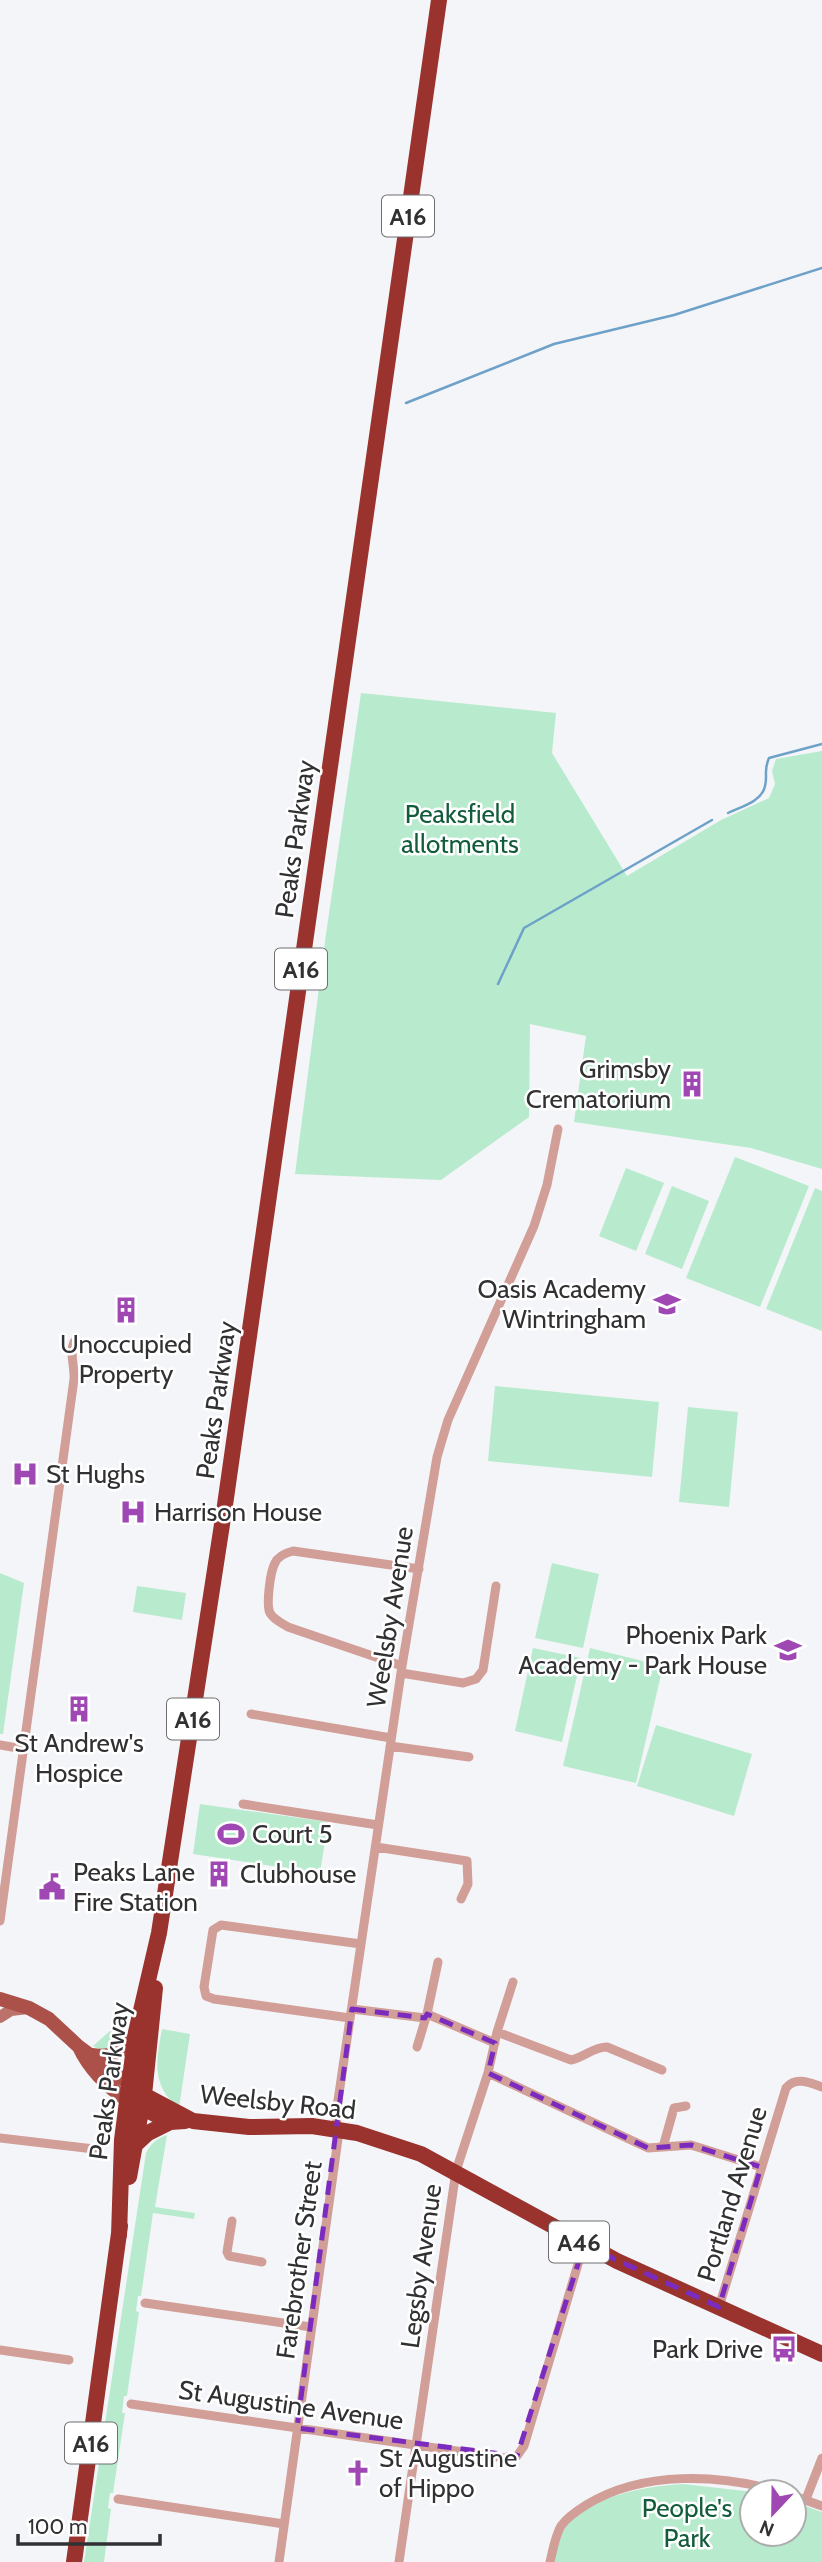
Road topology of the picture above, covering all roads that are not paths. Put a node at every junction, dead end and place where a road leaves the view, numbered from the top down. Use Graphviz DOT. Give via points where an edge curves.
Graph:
graph roads {
  1 [pos="439,0"];
  2 [pos="558,1129"];
  3 [pos="74,1342"];
  4 [pos="419,1569"];
  5 [pos="496,1586"];
  6 [pos="402,1669"];
  7 [pos="251,1714"];
  8 [pos="391,1742"];
  9 [pos="0,1745"];
  10 [pos="23,1749"];
  11 [pos="469,1757"];
  12 [pos="243,1804"];
  13 [pos="378,1825"];
  14 [pos="376,1847"];
  15 [pos="461,1899"];
  16 [pos="0,1922"];
  17 [pos="159,1933"];
  18 [pos="361,1944"];
  19 [pos="438,1962"];
  20 [pos="513,1982"];
  21 [pos="0,1999"];
  22 [pos="29,2008"];
  23 [pos="351,2013"];
  24 [pos="426,2016"];
  25 [pos="0,2017"];
  26 [pos="136,2032"];
  27 [pos="497,2032"];
  28 [pos="495,2043"];
  29 [pos="78,2046"];
  30 [pos="417,2047"];
  31 [pos="91,2054"];
  32 [pos="663,2070"];
  33 [pos="488,2073"];
  34 [pos="822,2087"];
  35 [pos="135,2097"];
  36 [pos="686,2106"];
  37 [pos="192,2121"];
  38 [pos="170,2122"];
  39 [pos="338,2130"];
  40 [pos="0,2138"];
  41 [pos="135,2146"];
  42 [pos="663,2147"];
  43 [pos="94,2149"];
  44 [pos="761,2167"];
  45 [pos="456,2171"];
  46 [pos="232,2221"];
  47 [pos="119,2236"];
  48 [pos="586,2246"];
  49 [pos="262,2262"];
  50 [pos="145,2303"];
  51 [pos="719,2307"];
  52 [pos="311,2327"];
  53 [pos="0,2350"];
  54 [pos="822,2354"];
  55 [pos="69,2360"];
  56 [pos="131,2404"];
  57 [pos="297,2428"];
  58 [pos="417,2444"];
  59 [pos="822,2458"];
  60 [pos="738,2484"];
  61 [pos="808,2494"];
  62 [pos="118,2499"];
  63 [pos="284,2524"];
  64 [pos="74,2562"];
  65 [pos="279,2562"];
  66 [pos="399,2562"];
  67 [pos="550,2562"];
  1 -- 17 [label="highway, Peaks Parkway / A16" via="276,1157"];
  2 -- 4 [label="street, Weelsby Avenue" via="534,1226 448,1420 437,1457"];
  3 -- 10 [label="street" via="70,1351 74,1379"];
  4 -- 6 [label="street, Weelsby Avenue"];
  4 -- 6 [label="street" via="293,1551 273,1566 268,1602 273,1618"];
  5 -- 6 [label="street" via="483,1670 476,1679 463,1682"];
  6 -- 8 [label="street, Weelsby Avenue"];
  7 -- 8 [label="street"];
  8 -- 11 [label="street"];
  8 -- 13 [label="street, Weelsby Avenue"];
  9 -- 10 [label="street"];
  10 -- 16 [label="street"];
  12 -- 13 [label="street"];
  13 -- 14 [label="street, Weelsby Avenue"];
  14 -- 15 [label="street" via="467,1861 468,1884"];
  14 -- 18 [label="street, Weelsby Avenue"];
  17 -- 26 [label="highway, Peaks Parkway / A16"];
  17 -- 35 [label="highway, Peaks Parkway / A16"];
  18 -- 23 [label="street, Weelsby Avenue"];
  18 -- 23 [label="street" via="221,1925 213,1930 204,1987 206,1996 214,1999"];
  19 -- 24 [label="street"];
  20 -- 27 [label="street, Legsby Avenue"];
  21 -- 22 [label="main road, Weelsby Road / A46"];
  22 -- 25 [label="main road" via="17,2008"];
  22 -- 29 [label="main road, Weelsby Road / A46" via="60,2027"];
  23 -- 24 [label="street"];
  23 -- 39 [label="street, Weelsby Avenue" via="336,2114"];
  24 -- 28 [label="street"];
  24 -- 30 [label="street"];
  26 -- 31 [label="main road" via="130,2044 116,2054"];
  26 -- 35 [label="highway, Peaks Parkway / A16"];
  27 -- 28 [label="street, Legsby Avenue"];
  27 -- 32 [label="street" via="571,2060 607,2047"];
  28 -- 33 [label="street, Legsby Avenue"];
  29 -- 31 [label="main road, Weelsby Road / A46"];
  29 -- 35 [label="main road, Weelsby Road / A46" via="103,2081"];
  31 -- 35 [label="main road, Weelsby Road / A46"];
  33 -- 42 [label="street" via="649,2148"];
  33 -- 45 [label="street, Legsby Avenue"];
  34 -- 44 [label="street, Portland Avenue" via="790,2083"];
  35 -- 37 [label="highway, Weelsby Road / A46"];
  35 -- 38 [label="highway, A46"];
  35 -- 41 [label="highway, Peaks Parkway / A16"];
  35 -- 47 [label="highway, Peaks Parkway / A16" via="122,2140"];
  36 -- 42 [label="street" via="674,2108"];
  37 -- 38 [label="highway, A46"];
  37 -- 39 [label="highway, Weelsby Road / A46"];
  38 -- 41 [label="highway, A46"];
  39 -- 45 [label="highway, Weelsby Road / A46" via="383,2140"];
  39 -- 52 [label="street, Farebrother Street"];
  40 -- 43 [label="street"];
  41 -- 47 [label="highway, Peaks Parkway / A16"];
  42 -- 44 [label="street" via="691,2145"];
  44 -- 51 [label="street, Portland Avenue"];
  45 -- 48 [label="highway, Weelsby Road / A46"];
  45 -- 58 [label="street, Legsby Avenue"];
  46 -- 49 [label="street" via="229,2256"];
  47 -- 64 [label="highway, Peaks Parkway / A16"];
  48 -- 51 [label="highway, Weelsby Road / A46"];
  48 -- 58 [label="street, St Augustine Avenue" via="524,2446 517,2456"];
  50 -- 52 [label="street"];
  51 -- 54 [label="highway, Weelsby Road / A46"];
  52 -- 57 [label="street, Farebrother Street"];
  53 -- 55 [label="street"];
  56 -- 57 [label="street, St Augustine Avenue"];
  57 -- 58 [label="street, St Augustine Avenue"];
  57 -- 63 [label="street, Farebrother Street"];
  58 -- 66 [label="street, Legsby Avenue"];
  59 -- 61 [label="street"];
  60 -- 67 [label="street" via="663,2480 602,2496 562,2525"];
  62 -- 63 [label="street"];
  63 -- 65 [label="street, Farebrother Street"];
}
